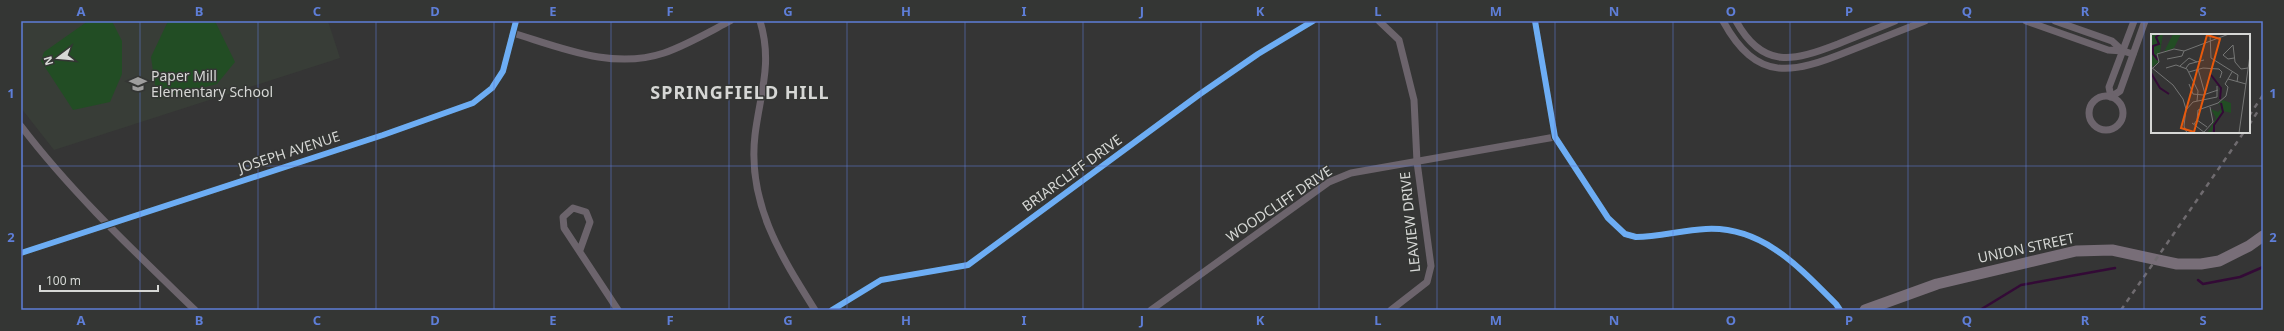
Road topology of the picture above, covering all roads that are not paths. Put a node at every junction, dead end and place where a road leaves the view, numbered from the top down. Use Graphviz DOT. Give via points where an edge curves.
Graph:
graph roads {
  1 [pos="516,21"];
  2 [pos="730,21"];
  3 [pos="760,21"];
  4 [pos="1313,21"];
  5 [pos="1379,21"];
  6 [pos="1535,21"];
  7 [pos="1723,21"];
  8 [pos="1736,21"];
  9 [pos="1895,21"];
  10 [pos="1925,21"];
  11 [pos="2026,21"];
  12 [pos="2055,21"];
  13 [pos="2134,21"];
  14 [pos="2145,21"];
  15 [pos="513,32"];
  16 [pos="2123,51"];
  17 [pos="2133,54"];
  18 [pos="2111,97"];
  19 [pos="21,126"];
  20 [pos="1555,137"];
  21 [pos="1417,162"];
  22 [pos="106,224"];
  23 [pos="2263,236"];
  24 [pos="580,250"];
  25 [pos="21,253"];
  26 [pos="195,310"];
  27 [pos="618,310"];
  28 [pos="815,310"];
  29 [pos="832,310"];
  30 [pos="1151,310"];
  31 [pos="1392,310"];
  32 [pos="1840,310"];
  33 [pos="1865,310"];
  1 -- 15 [label="street, JOSEPH AVENUE"];
  2 -- 15 [label="street" via="676,48 635,59 594,57"];
  3 -- 28 [label="street" via="765,40 766,69 755,135 756,188 772,236"];
  4 -- 29 [label="street, BRIARCLIFF DRIVE" via="1258,54 1200,94 968,265 881,280"];
  5 -- 21 [label="street, LEAVIEW DRIVE" via="1399,40 1414,100"];
  6 -- 20 [label="street"];
  7 -- 10 [label="street" via="1735,41 1751,57 1771,66 1792,69 1813,65"];
  8 -- 9 [label="street" via="1746,37 1762,50 1772,55 1791,58 1810,55"];
  11 -- 16 [label="street" via="2108,50"];
  12 -- 16 [label="street" via="2112,41"];
  13 -- 16 [label="street"];
  14 -- 17 [label="street"];
  15 -- 22 [label="street, JOSEPH AVENUE" via="503,71 492,88 473,103 383,135"];
  16 -- 17 [label="street"];
  16 -- 18 [label="street" via="2109,87"];
  17 -- 18 [label="street" via="2120,91"];
  18 -- 18 [label="street" via="2120,103 2123,116 2115,128 2102,130 2093,124 2090,110 2097,99"];
  19 -- 22 [label="street" via="51,164"];
  20 -- 21 [label="street, WOODCLIFF DRIVE"];
  20 -- 32 [label="street" via="1608,218 1625,234 1647,237 1730,229 1749,234 1786,257"];
  21 -- 30 [label="street, WOODCLIFF DRIVE" via="1351,173 1329,182"];
  21 -- 31 [label="street, LEAVIEW DRIVE" via="1431,266 1430,276 1424,286"];
  22 -- 25 [label="street, JOSEPH AVENUE"];
  22 -- 26 [label="street"];
  23 -- 33 [label="main road, UNION STREET" via="2250,246 2219,260 2202,264 2177,264 2112,250 2076,251 1937,284"];
  24 -- 24 [label="street" via="563,223 563,217 573,208 586,212 590,222"];
  24 -- 27 [label="street"];
}
